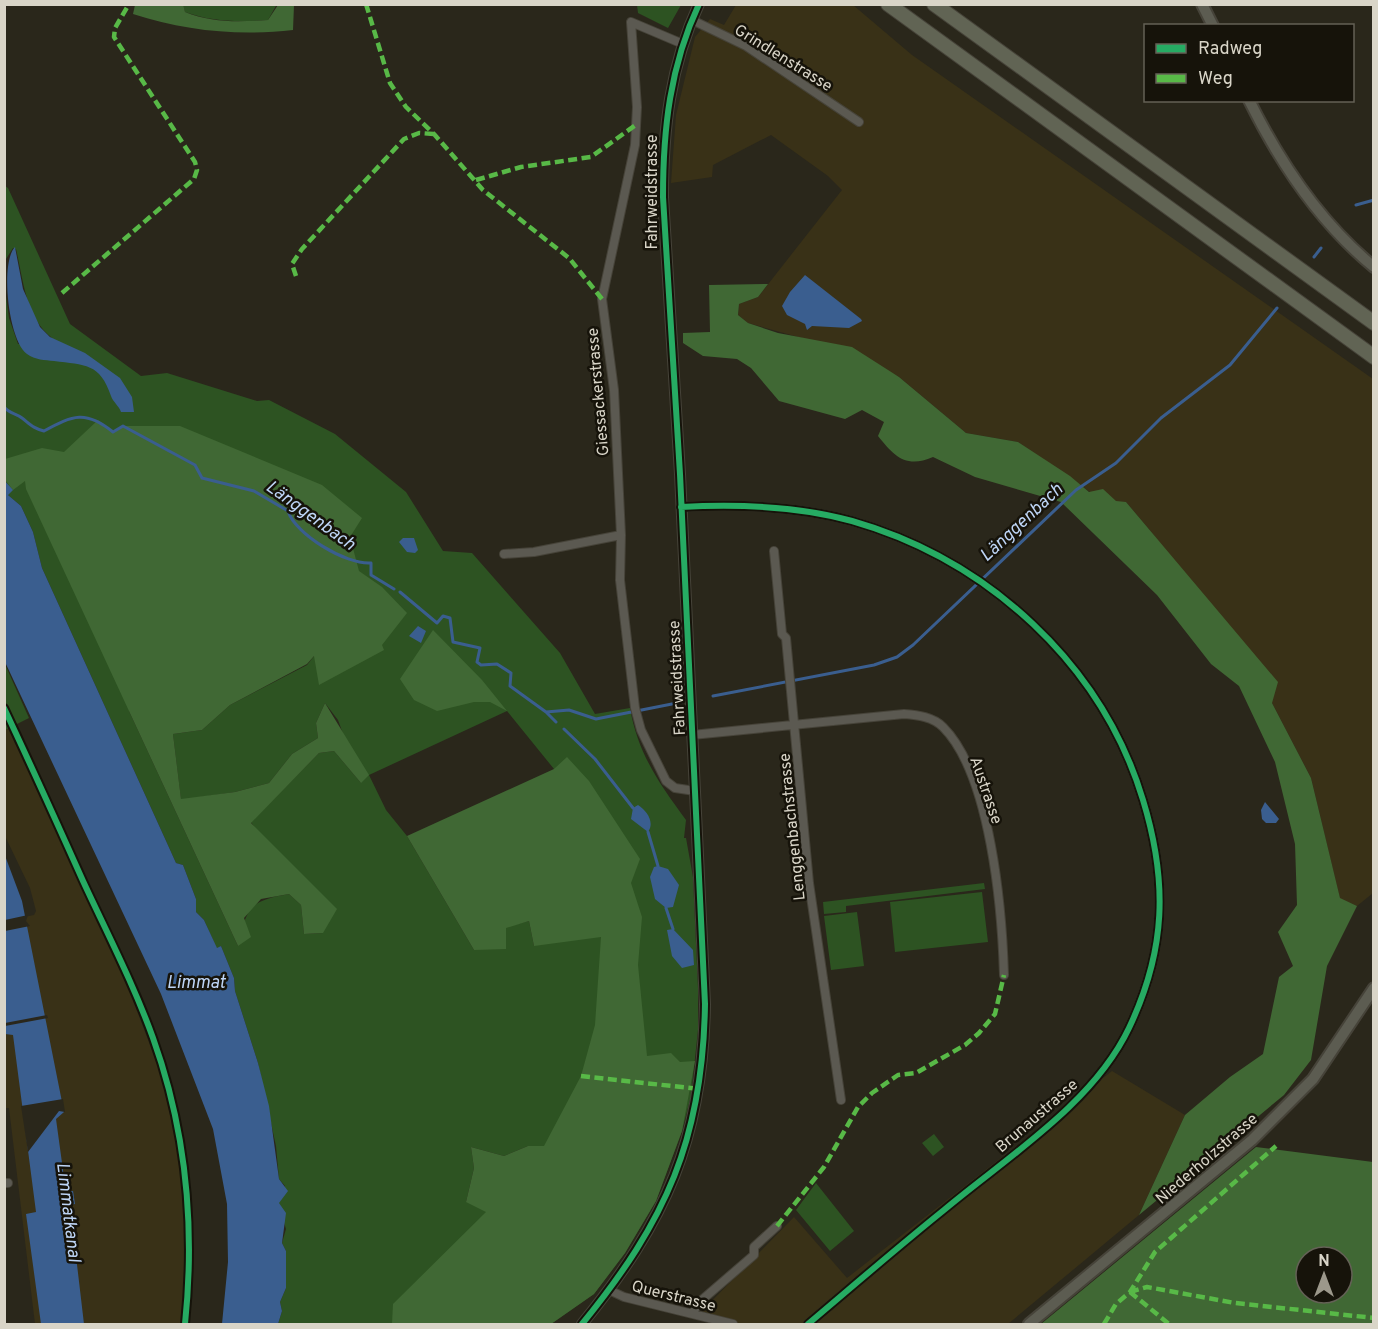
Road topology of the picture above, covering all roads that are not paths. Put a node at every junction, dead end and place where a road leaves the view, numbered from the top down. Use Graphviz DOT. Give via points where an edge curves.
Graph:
graph roads {
  1 [pos="699,4"];
  2 [pos="888,4"];
  3 [pos="934,4"];
  4 [pos="1202,4"];
  5 [pos="692,20"];
  6 [pos="1212,24"];
  7 [pos="683,44"];
  8 [pos="1250,102"];
  9 [pos="859,122"];
  10 [pos="1374,267"];
  11 [pos="1374,324"];
  12 [pos="1374,357"];
  13 [pos="681,507"];
  14 [pos="621,535"];
  15 [pos="774,551"];
  16 [pos="504,554"];
  17 [pos="794,724"];
  18 [pos="692,735"];
  19 [pos="695,791"];
  20 [pos="1004,975"];
  21 [pos="1374,988"];
  22 [pos="841,1100"];
  23 [pos="777,1226"];
  24 [pos="609,1290"];
  25 [pos="694,1313"];
  26 [pos="582,1324"];
  27 [pos="733,1324"];
  28 [pos="808,1324"];
  29 [pos="1029,1324"];
  1 -- 5 [label="street, Fahrweidstrasse"];
  2 -- 12 [label="highway"];
  3 -- 11 [label="highway"];
  4 -- 6 [label="main road"];
  5 -- 7 [label="street, Fahrweidstrasse"];
  5 -- 9 [label="street, Grindlenstrasse" via="746,46"];
  7 -- 13 [label="street, Fahrweidstrasse" via="667,113 663,196"];
  7 -- 14 [label="street, Giessackerstrasse" via="631,22 637,107 635,145 602,299 614,390"];
  8 -- 10 [label="main road" via="1304,194"];
  13 -- 18 [label="street, Fahrweidstrasse"];
  13 -- 28 [label="street, Brunaustrasse" via="761,507 851,521 922,548 987,586 1031,621 1065,656 1120,736 1157,853 1161,919 1154,958 1128,1030 1089,1086 1065,1111"];
  14 -- 16 [label="street"];
  14 -- 19 [label="street, Giessackerstrasse" via="620,580 635,711 649,751 666,782 675,788"];
  15 -- 17 [label="street, Lenggenbachstrasse"];
  17 -- 18 [label="street, Austrasse"];
  17 -- 20 [label="street, Austrasse" via="904,714 925,717 943,727 970,773 995,864"];
  17 -- 22 [label="street, Lenggenbachstrasse" via="809,883"];
  18 -- 19 [label="street, Fahrweidstrasse"];
  19 -- 24 [label="street, Fahrweidstrasse" via="705,1004 699,1089 687,1140 663,1204 643,1242"];
  21 -- 29 [label="main road, Niederholzstrasse" via="1313,1080 1252,1140"];
  23 -- 25 [label="street" via="754,1246 754,1255 696,1305"];
  24 -- 25 [label="street, Querstrasse"];
  24 -- 26 [label="street, Fahrweidstrasse"];
  25 -- 27 [label="street, Querstrasse"];
}
